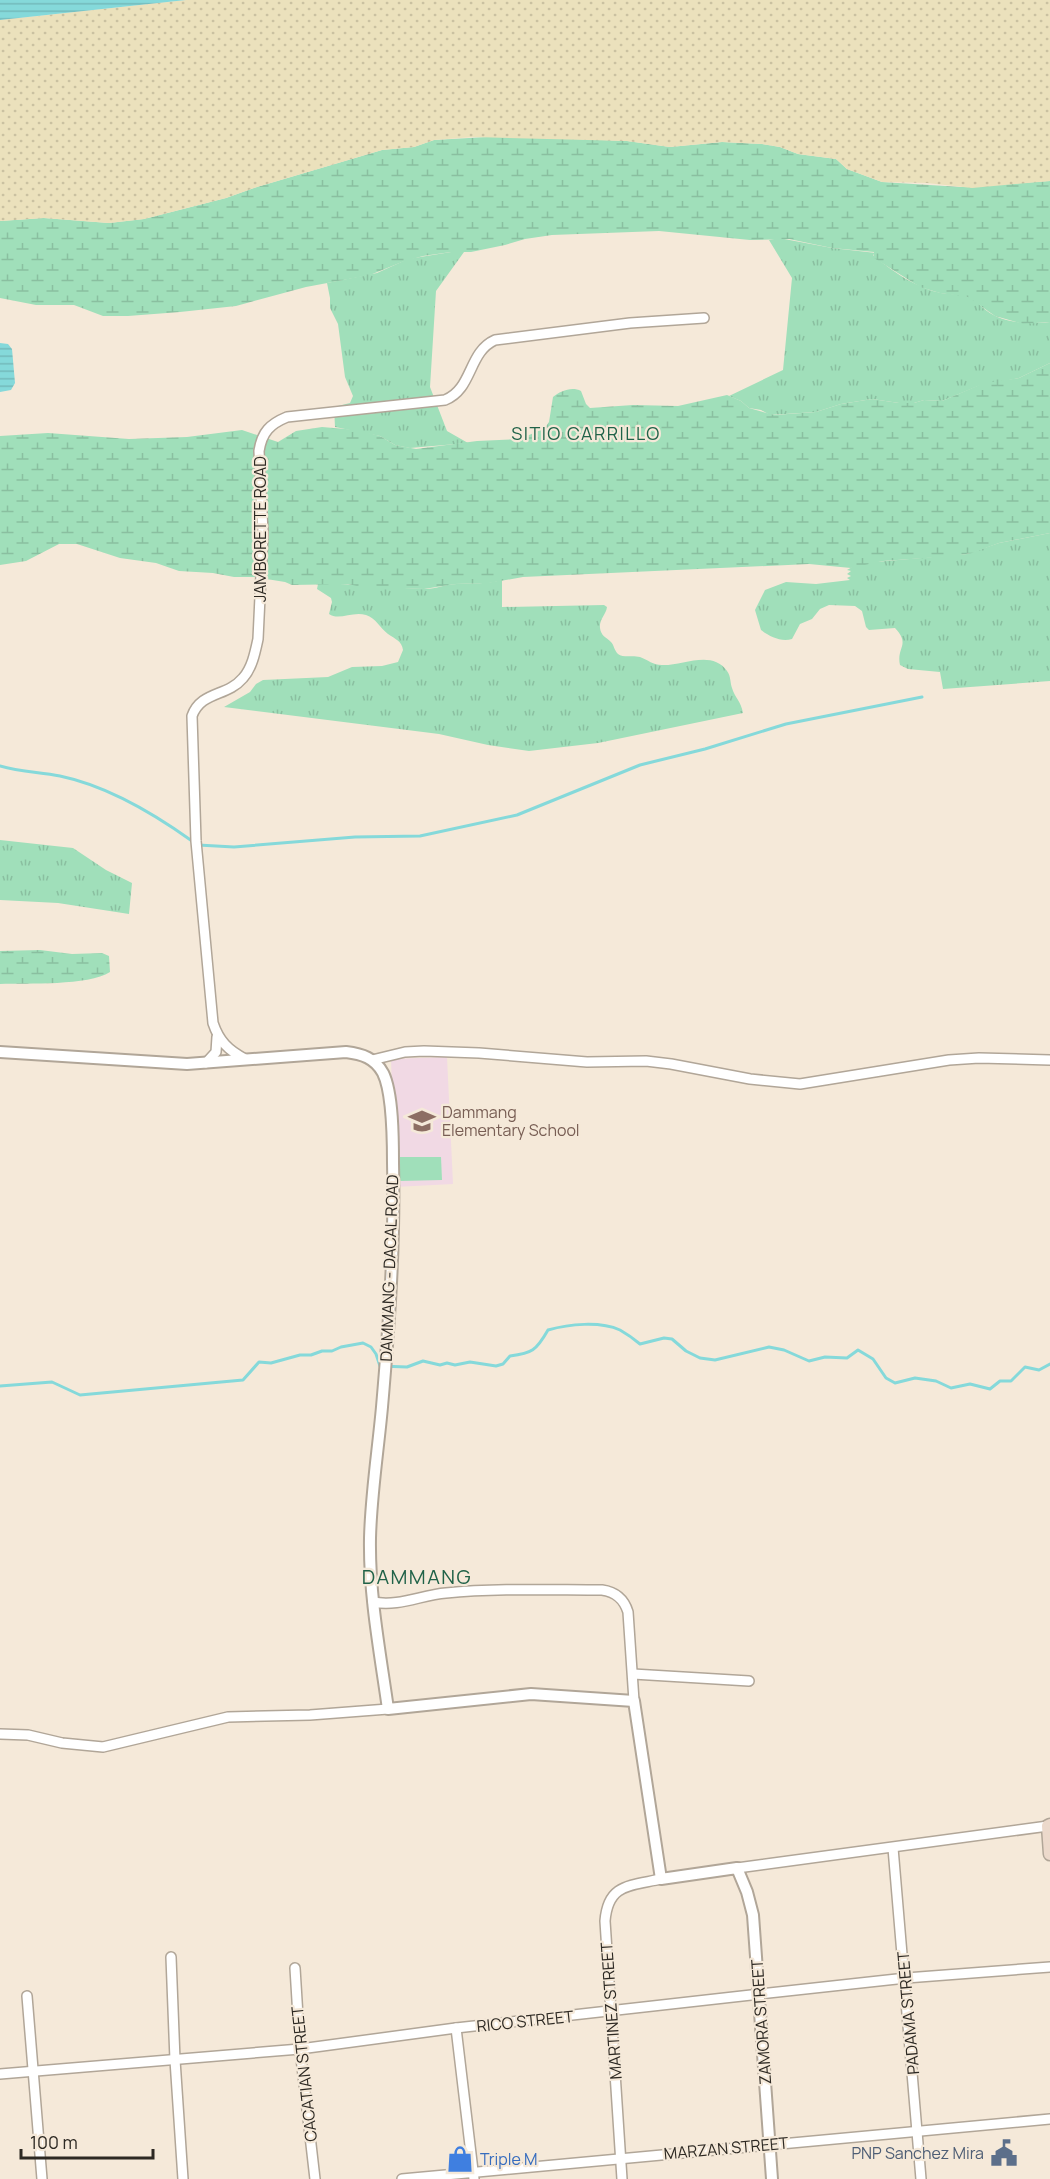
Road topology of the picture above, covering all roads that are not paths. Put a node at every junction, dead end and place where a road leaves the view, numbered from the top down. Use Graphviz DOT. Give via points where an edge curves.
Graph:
graph roads {
  1 [pos="704,318"];
  2 [pos="217,1035"];
  3 [pos="0,1052"];
  4 [pos="245,1059"];
  5 [pos="372,1060"];
  6 [pos="1050,1060"];
  7 [pos="206,1063"];
  8 [pos="373,1602"];
  9 [pos="633,1674"];
  10 [pos="749,1681"];
  11 [pos="634,1701"];
  12 [pos="388,1709"];
  13 [pos="0,1734"];
  14 [pos="1049,1825"];
  15 [pos="893,1848"];
  16 [pos="1050,1854"];
  17 [pos="737,1868"];
  18 [pos="661,1879"];
  19 [pos="171,1957"];
  20 [pos="1050,1967"];
  21 [pos="295,1968"];
  22 [pos="906,1978"];
  23 [pos="760,1994"];
  24 [pos="27,1996"];
  25 [pos="611,2012"];
  26 [pos="456,2028"];
  27 [pos="300,2049"];
  28 [pos="175,2060"];
  29 [pos="33,2072"];
  30 [pos="0,2074"];
  31 [pos="1050,2119"];
  32 [pos="918,2132"];
  33 [pos="770,2144"];
  34 [pos="621,2158"];
  35 [pos="474,2176"];
  36 [pos="42,2179"];
  37 [pos="183,2179"];
  38 [pos="315,2179"];
  39 [pos="402,2179"];
  40 [pos="622,2179"];
  41 [pos="772,2179"];
  42 [pos="921,2179"];
  1 -- 2 [label="street, JAMBORETTE ROAD" via="495,340 479,351 458,392 445,400 287,417 271,425 261,439 263,533 254,656 242,679 200,702 192,716 197,854"];
  2 -- 4 [label="street" via="232,1052"];
  2 -- 7 [label="street" via="216,1052"];
  3 -- 7 [label="street"];
  4 -- 5 [label="street" via="346,1052"];
  4 -- 7 [label="street"];
  5 -- 6 [label="street" via="424,1051 587,1062 646,1061 800,1084 949,1060"];
  5 -- 8 [label="street, DAMMANG - DACAL ROAD" via="387,1084 393,1143 393,1250 370,1535"];
  8 -- 9 [label="street" via="393,1604 463,1592 608,1591 621,1599 628,1612"];
  8 -- 12 [label="street, DAMMANG - DACAL ROAD"];
  9 -- 10 [label="street"];
  9 -- 11 [label="street"];
  11 -- 12 [label="street" via="531,1694"];
  11 -- 18 [label="street"];
  12 -- 13 [label="street" via="228,1717 104,1747"];
  14 -- 15 [label="street"];
  14 -- 16 [label="main road"];
  15 -- 17 [label="street"];
  15 -- 22 [label="street, PADAMA STREET"];
  17 -- 18 [label="street"];
  17 -- 23 [label="street, ZAMORA STREET" via="753,1915"];
  18 -- 25 [label="street, MARTINEZ STREET" via="618,1891 606,1906"];
  19 -- 28 [label="street"];
  20 -- 22 [label="street, RICO STREET"];
  21 -- 27 [label="street, CACATIAN STREET"];
  22 -- 23 [label="street, RICO STREET"];
  22 -- 32 [label="street, PADAMA STREET"];
  23 -- 25 [label="street, RICO STREET"];
  23 -- 33 [label="street, ZAMORA STREET"];
  24 -- 29 [label="street"];
  25 -- 26 [label="street, RICO STREET"];
  25 -- 34 [label="street, MARTINEZ STREET"];
  26 -- 27 [label="street, RICO STREET"];
  26 -- 35 [label="street"];
  27 -- 28 [label="street, RICO STREET"];
  27 -- 38 [label="street, CACATIAN STREET"];
  28 -- 29 [label="street, RICO STREET"];
  28 -- 37 [label="street"];
  29 -- 30 [label="street, RICO STREET"];
  29 -- 36 [label="street"];
  31 -- 32 [label="street, MARZAN STREET"];
  32 -- 33 [label="street, MARZAN STREET"];
  32 -- 42 [label="street, PADAMA STREET"];
  33 -- 34 [label="street, MARZAN STREET"];
  33 -- 41 [label="street, ZAMORA STREET"];
  34 -- 35 [label="street, MARZAN STREET"];
  34 -- 40 [label="street, MARTINEZ STREET"];
  35 -- 39 [label="street, MARZAN STREET"];
}
